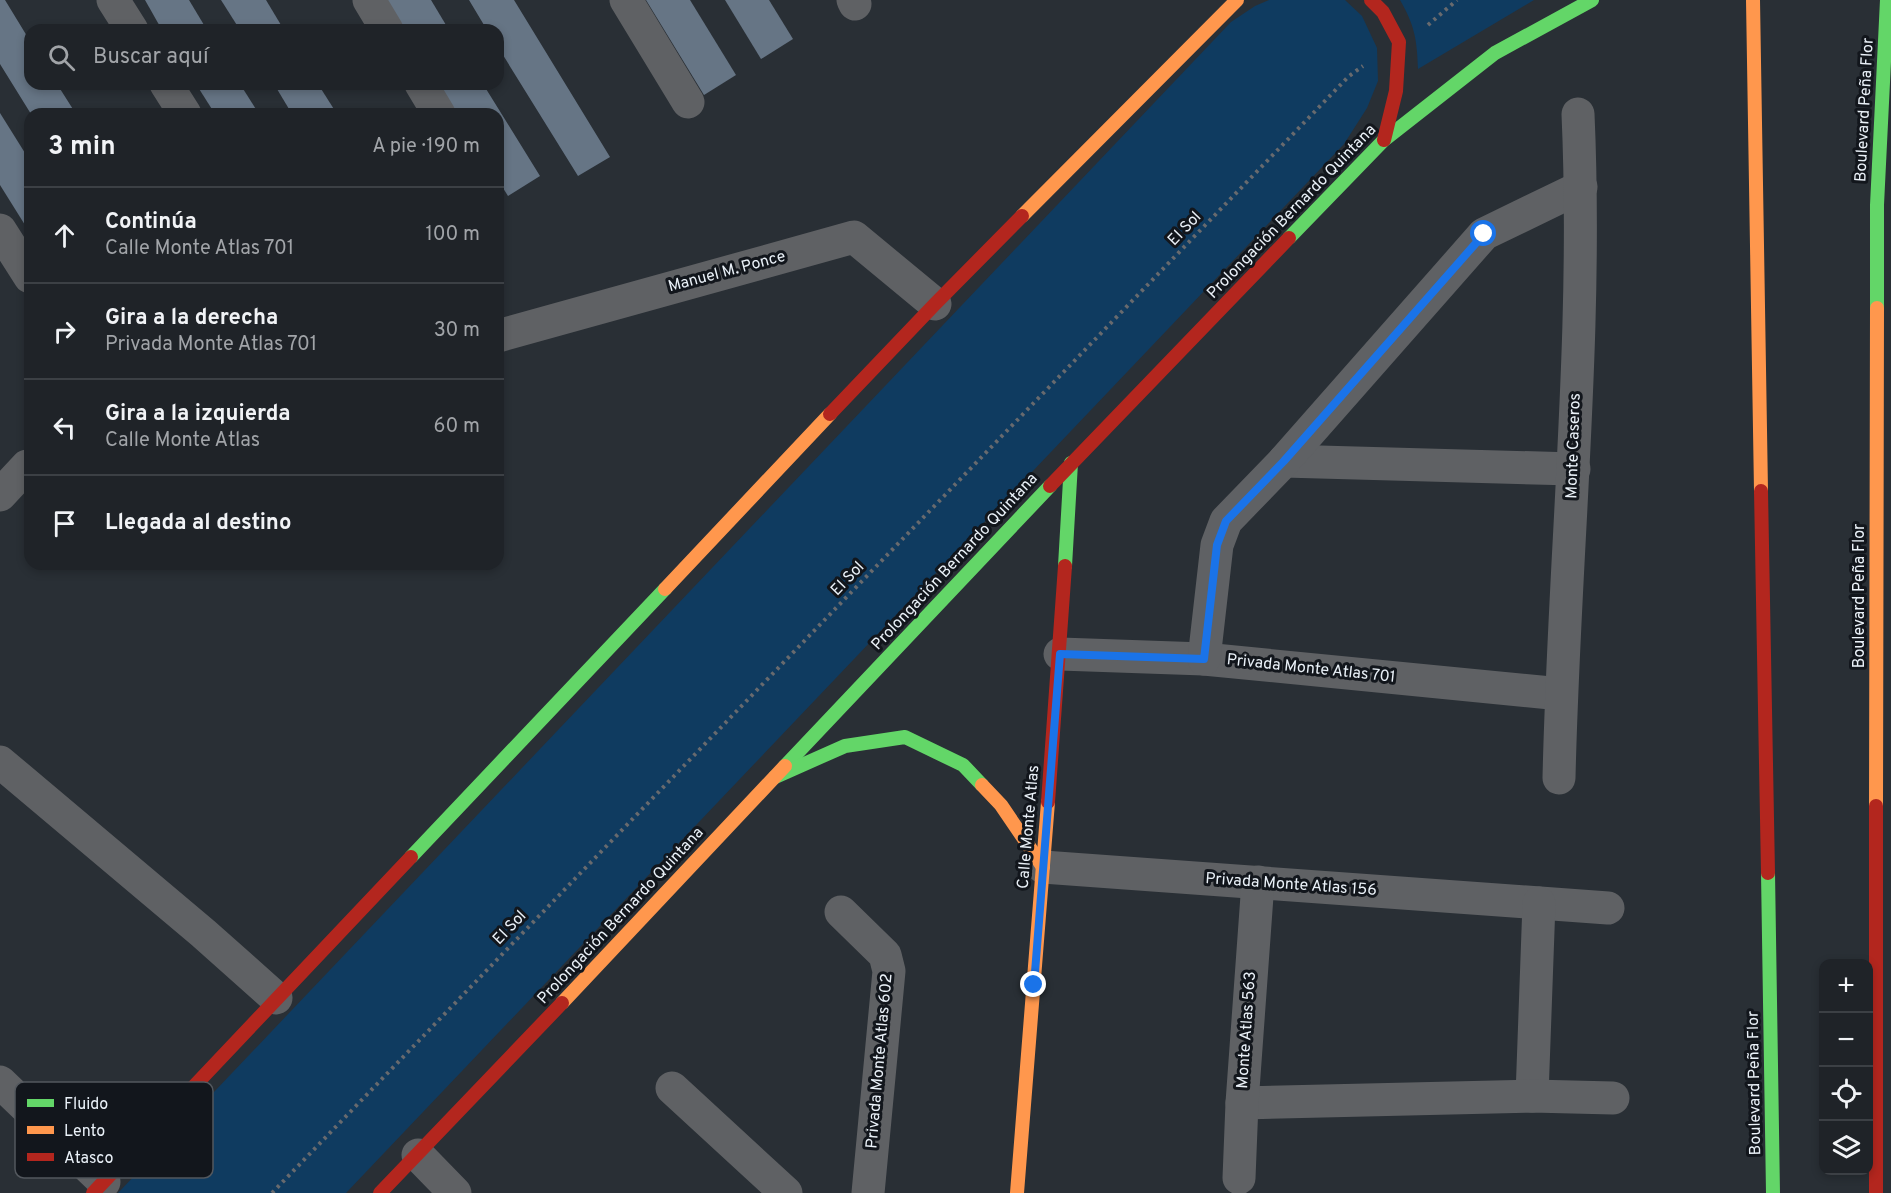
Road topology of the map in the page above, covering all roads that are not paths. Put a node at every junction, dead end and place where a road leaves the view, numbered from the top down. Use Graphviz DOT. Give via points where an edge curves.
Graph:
graph roads {
  1 [pos="113,0"];
  2 [pos="369,0"];
  3 [pos="626,0"];
  4 [pos="1237,0"];
  5 [pos="1371,0"];
  6 [pos="1592,0"];
  7 [pos="1753,0"];
  8 [pos="1887,0"];
  9 [pos="128,24"];
  10 [pos="383,24"];
  11 [pos="170,90"];
  12 [pos="425,90"];
  13 [pos="688,102"];
  14 [pos="181,108"];
  15 [pos="435,108"];
  16 [pos="1578,114"];
  17 [pos="1384,140"];
  18 [pos="1581,187"];
  19 [pos="0,230"];
  20 [pos="24,268"];
  21 [pos="934,304"];
  22 [pos="504,334"];
  23 [pos="1284,461"];
  24 [pos="1071,463"];
  25 [pos="24,469"];
  26 [pos="1574,469"];
  27 [pos="0,495"];
  28 [pos="1060,654"];
  29 [pos="1204,659"];
  30 [pos="1561,694"];
  31 [pos="0,762"];
  32 [pos="775,777"];
  33 [pos="1559,778"];
  34 [pos="1043,867"];
  35 [pos="1258,882"];
  36 [pos="1539,903"];
  37 [pos="1608,908"];
  38 [pos="841,912"];
  39 [pos="276,998"];
  40 [pos="0,1082"];
  41 [pos="197,1082"];
  42 [pos="672,1088"];
  43 [pos="1532,1096"];
  44 [pos="15,1098"];
  45 [pos="1612,1098"];
  46 [pos="1242,1103"];
  47 [pos="418,1155"];
  48 [pos="1239,1178"];
  49 [pos="380,1193"];
  50 [pos="455,1193"];
  51 [pos="786,1193"];
  52 [pos="868,1193"];
  53 [pos="1017,1193"];
  54 [pos="1773,1193"];
  55 [pos="1876,1193"];
  1 -- 9 [label="street"];
  2 -- 10 [label="street"];
  3 -- 13 [label="street"];
  4 -- 21 [label="main road"];
  5 -- 17 [label="main road" via="1383,12 1399,42 1396,91"];
  6 -- 17 [label="main road, Prolongación Bernardo Quintana" via="1495,53"];
  7 -- 54 [label="main road, Boulevard Peña Flor"];
  8 -- 55 [label="main road, Boulevard Peña Flor" via="1877,206"];
  11 -- 14 [label="street"];
  12 -- 15 [label="street"];
  16 -- 18 [label="street, Monte Caseros"];
  17 -- 24 [label="main road, Prolongación Bernardo Quintana"];
  18 -- 23 [label="street" via="1484,234"];
  18 -- 26 [label="street, Monte Caseros"];
  19 -- 20 [label="street"];
  21 -- 22 [label="street, Manuel M. Ponce" via="855,237"];
  21 -- 39 [label="main road"];
  23 -- 26 [label="street"];
  23 -- 29 [label="street" via="1226,521 1217,545"];
  24 -- 28 [label="main road, Calle Monte Atlas"];
  24 -- 32 [label="main road, Prolongación Bernardo Quintana"];
  25 -- 27 [label="street"];
  26 -- 30 [label="street, Monte Caseros"];
  28 -- 29 [label="street, Privada Monte Atlas 701"];
  28 -- 34 [label="main road, Calle Monte Atlas"];
  29 -- 30 [label="street, Privada Monte Atlas 701"];
  30 -- 33 [label="street, Monte Caseros"];
  31 -- 39 [label="street"];
  32 -- 34 [label="main road" via="845,746 905,737 963,765 1001,806"];
  32 -- 47 [label="main road, Prolongación Bernardo Quintana"];
  34 -- 35 [label="street, Privada Monte Atlas 156"];
  34 -- 53 [label="main road, Calle Monte Atlas"];
  35 -- 36 [label="street, Privada Monte Atlas 156"];
  35 -- 46 [label="street, Monte Atlas 563"];
  36 -- 37 [label="street, Privada Monte Atlas 156"];
  36 -- 43 [label="street"];
  38 -- 52 [label="street, Privada Monte Atlas 602" via="885,956 889,971"];
  39 -- 41 [label="main road"];
  40 -- 44 [label="street"];
  42 -- 51 [label="street"];
  43 -- 45 [label="street"];
  43 -- 46 [label="street"];
  46 -- 48 [label="street, Monte Atlas 563"];
  47 -- 49 [label="main road, Prolongación Bernardo Quintana"];
  47 -- 50 [label="street"];
}
